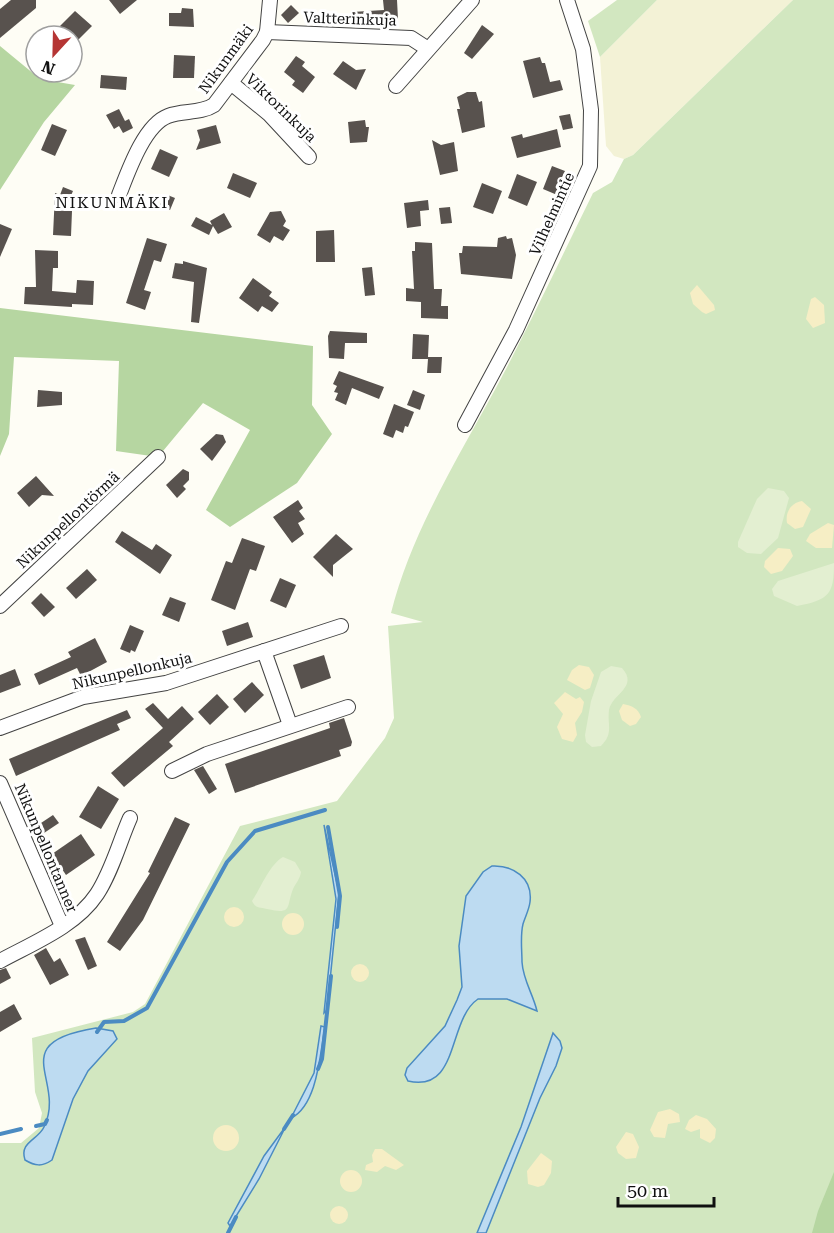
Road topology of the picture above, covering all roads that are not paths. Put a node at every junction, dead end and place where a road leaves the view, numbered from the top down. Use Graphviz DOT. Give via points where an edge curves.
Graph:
graph roads {
  1 [pos="270,0"];
  2 [pos="472,0"];
  3 [pos="567,0"];
  4 [pos="267,32"];
  5 [pos="428,49"];
  6 [pos="231,83"];
  7 [pos="396,86"];
  8 [pos="309,157"];
  9 [pos="119,195"];
  10 [pos="465,425"];
  11 [pos="158,457"];
  12 [pos="0,606"];
  13 [pos="341,626"];
  14 [pos="264,651"];
  15 [pos="348,707"];
  16 [pos="291,725"];
  17 [pos="0,728"];
  18 [pos="172,771"];
  19 [pos="0,783"];
  20 [pos="130,818"];
  21 [pos="62,926"];
  22 [pos="0,961"];
  1 -- 4 [label="street, Nikunmäki"];
  2 -- 5 [label="street"];
  3 -- 10 [label="street, Vilhelmintie" via="583,49 591,111 590,166 516,330"];
  4 -- 5 [label="street, Valtterinkuja" via="411,38"];
  4 -- 6 [label="street, Nikunmäki"];
  5 -- 7 [label="street"];
  6 -- 8 [label="street, Viktorinkuja" via="269,114"];
  6 -- 9 [label="street, Nikunmäki" via="207,110 161,120 134,158"];
  11 -- 12 [label="street, Nikunpellontörmä"];
  13 -- 14 [label="street, Nikunpellonkuja"];
  14 -- 16 [label="street"];
  14 -- 17 [label="street, Nikunpellonkuja" via="166,683 83,697"];
  15 -- 16 [label="street"];
  16 -- 18 [label="street" via="207,754"];
  19 -- 21 [label="street, Nikunpellontanner"];
  20 -- 21 [label="street" via="97,894"];
  21 -- 22 [label="street"];
}
